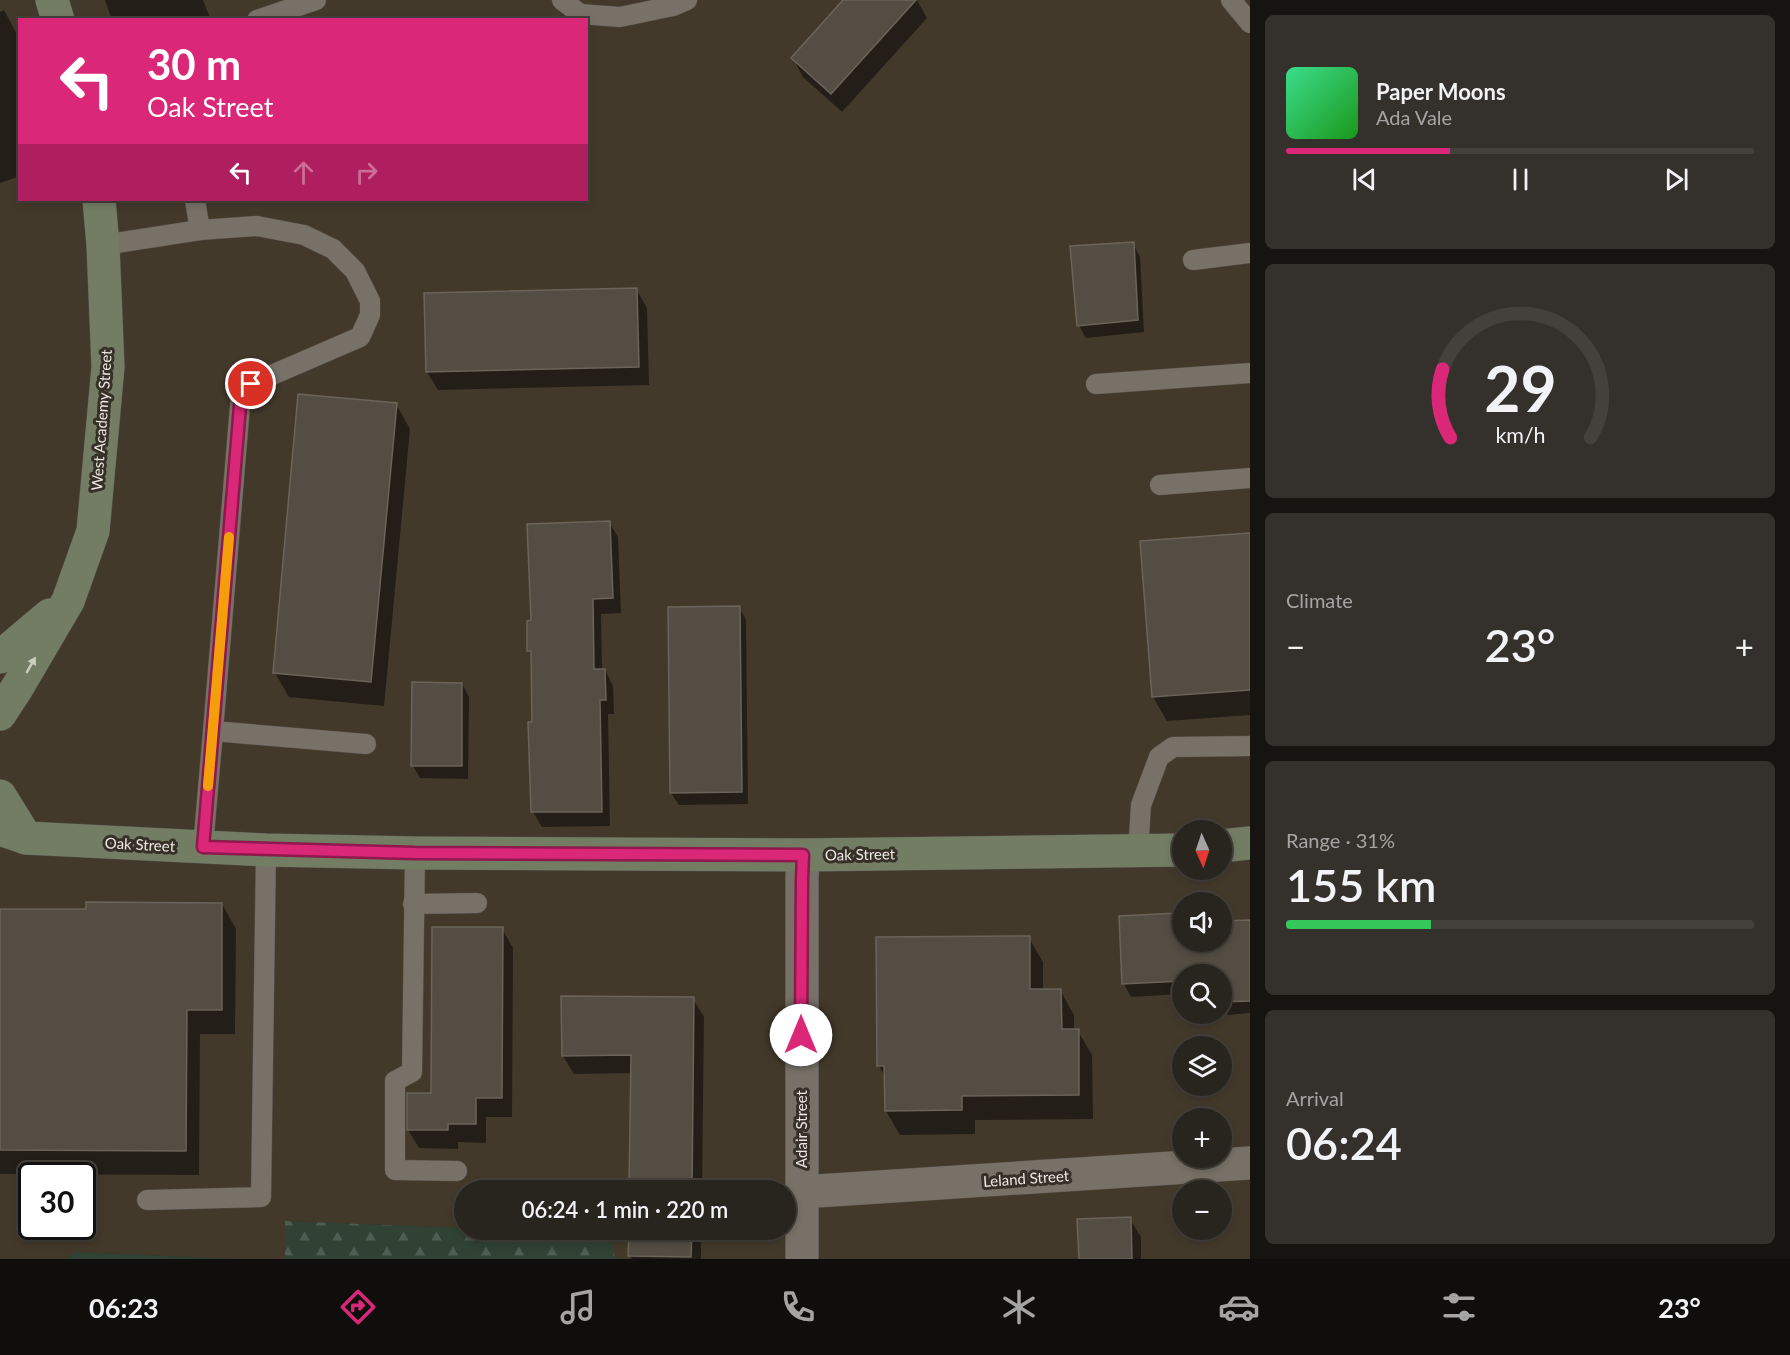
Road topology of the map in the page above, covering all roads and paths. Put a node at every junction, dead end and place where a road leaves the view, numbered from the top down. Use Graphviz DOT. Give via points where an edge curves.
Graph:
graph roads {
  1 [pos="52,0"];
  2 [pos="316,0"];
  3 [pos="562,0"];
  4 [pos="687,0"];
  5 [pos="1231,0"];
  6 [pos="57,18"];
  7 [pos="263,18"];
  8 [pos="1250,23"];
  9 [pos="99,201"];
  10 [pos="195,201"];
  11 [pos="200,230"];
  12 [pos="103,245"];
  13 [pos="1250,253"];
  14 [pos="1193,260"];
  15 [pos="1250,374"];
  16 [pos="1096,384"];
  17 [pos="1250,478"];
  18 [pos="1160,486"];
  19 [pos="68,601"];
  20 [pos="0,657"];
  21 [pos="0,714"];
  22 [pos="213,731"];
  23 [pos="366,744"];
  24 [pos="1250,746"];
  25 [pos="0,796"];
  26 [pos="13,833"];
  27 [pos="1250,843"];
  28 [pos="1232,845"];
  29 [pos="203,847"];
  30 [pos="266,850"];
  31 [pos="1172,850"];
  32 [pos="1138,852"];
  33 [pos="415,853"];
  34 [pos="803,855"];
  35 [pos="477,903"];
  36 [pos="413,904"];
  37 [pos="1250,1163"];
  38 [pos="457,1171"];
  39 [pos="801,1192"];
  40 [pos="147,1200"];
  41 [pos="802,1259"];
  1 -- 6 [label="street"];
  2 -- 7 [label="lane"];
  3 -- 4 [label="lane" via="580,14 620,17"];
  5 -- 8 [label="lane"];
  9 -- 12 [label="street, West Academy Street"];
  10 -- 11 [label="lane"];
  11 -- 12 [label="lane"];
  11 -- 22 [label="lane" via="257,226 304,235 333,249 355,271 370,301 360,337 251,384 241,394"];
  12 -- 19 [label="street, West Academy Street" via="108,368 93,531"];
  13 -- 14 [label="lane"];
  15 -- 16 [label="lane"];
  17 -- 18 [label="lane"];
  19 -- 20 [label="street"];
  21 -- 19 [label="street, West Academy Street, one-way"];
  22 -- 23 [label="lane"];
  22 -- 29 [label="lane"];
  24 -- 32 [label="lane" via="1173,747 1159,757 1141,805"];
  25 -- 26 [label="street"];
  26 -- 29 [label="street, Oak Street"];
  27 -- 28 [label="street"];
  29 -- 30 [label="street, Oak Street"];
  30 -- 33 [label="street, Oak Street"];
  30 -- 40 [label="lane" via="261,1197"];
  31 -- 32 [label="street, Oak Street"];
  32 -- 34 [label="street, Oak Street"];
  33 -- 34 [label="street, Oak Street"];
  33 -- 36 [label="lane"];
  34 -- 39 [label="street, Adair Street"];
  35 -- 36 [label="lane"];
  36 -- 38 [label="lane" via="412,1072 395,1081 395,1170"];
  37 -- 39 [label="street, Leland Street"];
  39 -- 41 [label="street, Adair Street"];
}
